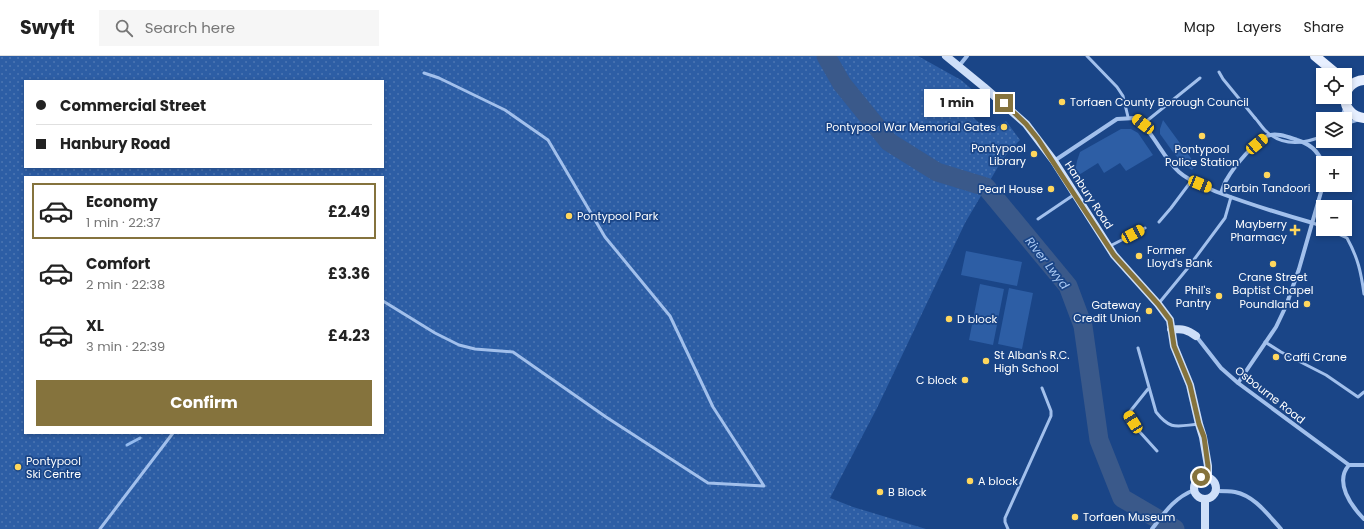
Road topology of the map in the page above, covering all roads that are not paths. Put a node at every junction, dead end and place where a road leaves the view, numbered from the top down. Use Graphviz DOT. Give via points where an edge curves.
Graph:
graph roads {
  1 [pos="946,56"];
  2 [pos="967,56"];
  3 [pos="1088,56"];
  4 [pos="1315,56"];
  5 [pos="959,66"];
  6 [pos="1330,68"];
  7 [pos="1218,72"];
  8 [pos="424,73"];
  9 [pos="1200,78"];
  10 [pos="1364,80"];
  11 [pos="1352,82"];
  12 [pos="1346,104"];
  13 [pos="1343,112"];
  14 [pos="1128,117"];
  15 [pos="1364,118"];
  16 [pos="1352,122"];
  17 [pos="1143,124"];
  18 [pos="1316,139"];
  19 [pos="1320,156"];
  20 [pos="1054,161"];
  21 [pos="1192,180"];
  22 [pos="1321,192"];
  23 [pos="1221,193"];
  24 [pos="1075,194"];
  25 [pos="1231,197"];
  26 [pos="1038,219"];
  27 [pos="1158,222"];
  28 [pos="1313,223"];
  29 [pos="1316,224"];
  30 [pos="1145,228"];
  31 [pos="1343,236"];
  32 [pos="1109,247"];
  33 [pos="1364,294"];
  34 [pos="384,302"];
  35 [pos="1158,304"];
  36 [pos="1171,329"];
  37 [pos="1196,336"];
  38 [pos="1266,342"];
  39 [pos="1138,348"];
  40 [pos="1238,383"];
  41 [pos="1042,388"];
  42 [pos="1148,390"];
  43 [pos="1364,392"];
  44 [pos="1199,424"];
  45 [pos="172,434"];
  46 [pos="1157,451"];
  47 [pos="1349,465"];
  48 [pos="1364,465"];
  49 [pos="1208,477"];
  50 [pos="1194,490"];
  51 [pos="1216,491"];
  52 [pos="1205,499"];
  53 [pos="1364,519"];
  54 [pos="100,529"];
  55 [pos="1008,529"];
  56 [pos="1152,529"];
  57 [pos="1205,529"];
  58 [pos="1281,529"];
  1 -- 5 [label="street, Hanbury Road"];
  2 -- 5 [label="street"];
  3 -- 14 [label="lane" via="1123,96"];
  4 -- 6 [label="main road"];
  5 -- 20 [label="street, Hanbury Road" via="1026,124"];
  7 -- 18 [label="lane, bridge" via="1254,118 1278,140 1301,143"];
  8 -- 34 [label="lane" via="505,110 548,140 605,237 670,316 713,407 764,486 708,483 606,418 513,352 459,345"];
  9 -- 17 [label="lane"];
  10 -- 11 [label="main road"];
  12 -- 13 [label="lane"];
  12 -- 15 [label="main road" via="1352,114"];
  14 -- 17 [label="street" via="1135,118"];
  14 -- 20 [label="street" via="1117,119"];
  15 -- 16 [label="lane"];
  17 -- 21 [label="street" via="1179,172"];
  19 -- 23 [label="street" via="1310,145 1293,138 1266,136 1238,164 1226,180"];
  20 -- 24 [label="street, Hanbury Road"];
  21 -- 23 [label="street"];
  21 -- 27 [label="lane"];
  22 -- 28 [label="street"];
  23 -- 25 [label="street"];
  24 -- 26 [label="lane"];
  24 -- 32 [label="street, Hanbury Road"];
  25 -- 28 [label="street"];
  25 -- 35 [label="lane" via="1225,218"];
  28 -- 29 [label="lane"];
  28 -- 38 [label="street" via="1286,306"];
  30 -- 32 [label="lane"];
  31 -- 33 [label="lane" via="1348,238 1356,255"];
  32 -- 35 [label="street, Hanbury Road"];
  35 -- 36 [label="street, Hanbury Road" via="1170,320"];
  36 -- 37 [label="street" via="1184,328"];
  36 -- 44 [label="street, Hanbury Road" via="1174,346 1190,385"];
  37 -- 40 [label="street, Osbourne Road" via="1221,368"];
  38 -- 40 [label="street"];
  38 -- 43 [label="lane" via="1326,375 1358,397"];
  39 -- 42 [label="lane"];
  40 -- 47 [label="street, Osbourne Road"];
  41 -- 55 [label="lane" via="1051,416 1005,518"];
  42 -- 44 [label="lane" via="1156,412 1170,426"];
  42 -- 46 [label="lane" via="1128,414"];
  44 -- 49 [label="street, Hanbury Road" via="1205,446"];
  45 -- 54 [label="lane"];
  47 -- 48 [label="street"];
  47 -- 53 [label="street" via="1343,476 1343,487"];
  49 -- 50 [label="street" via="1198,479"];
  49 -- 51 [label="street" via="1214,481"];
  50 -- 52 [label="street" via="1198,496"];
  50 -- 56 [label="street" via="1172,504"];
  51 -- 52 [label="street" via="1212,497"];
  51 -- 58 [label="street" via="1234,492 1255,501"];
  52 -- 57 [label="street"];
}
